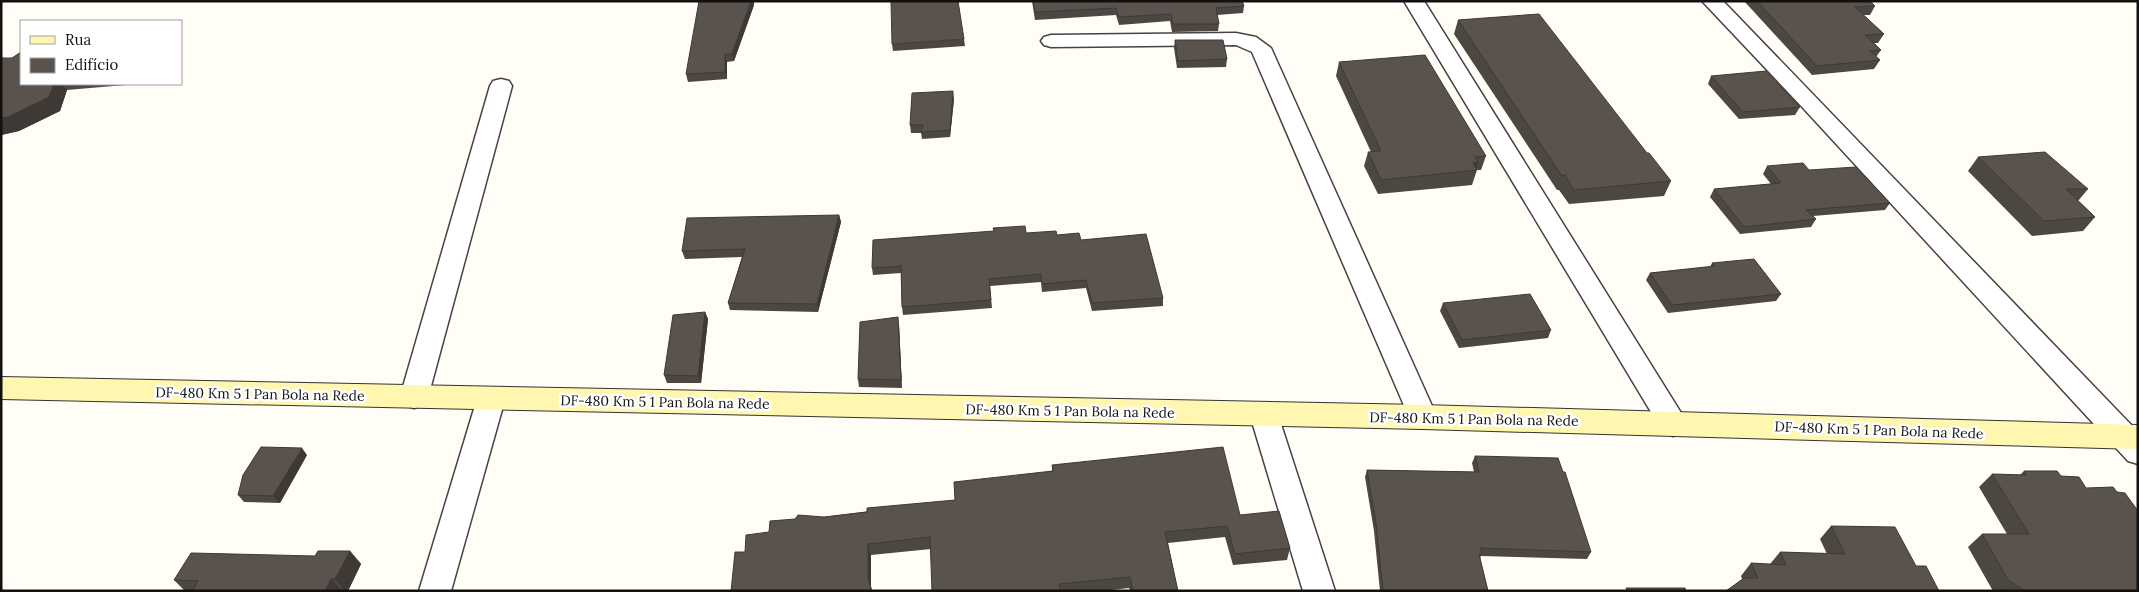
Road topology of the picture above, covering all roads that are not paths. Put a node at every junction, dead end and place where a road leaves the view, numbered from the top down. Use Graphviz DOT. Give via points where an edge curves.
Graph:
graph roads {
  1 [pos="1414,1"];
  2 [pos="1712,1"];
  3 [pos="1051,41"];
  4 [pos="501,86"];
  5 [pos="1,388"];
  6 [pos="414,397"];
  7 [pos="491,399"];
  8 [pos="1264,415"];
  9 [pos="1424,417"];
  10 [pos="1673,424"];
  11 [pos="2133,442"];
  12 [pos="435,591"];
  13 [pos="1319,591"];
  1 -- 10 [label="street"];
  2 -- 11 [label="street"];
  3 -- 9 [label="street" via="1236,38 1261,48"];
  4 -- 6 [label="street"];
  5 -- 6 [label="street, DF-480 Km 5 1 Pan Bola na Rede"];
  6 -- 7 [label="street, DF-480 Km 5 1 Pan Bola na Rede"];
  7 -- 8 [label="street, DF-480 Km 5 1 Pan Bola na Rede"];
  7 -- 12 [label="street"];
  8 -- 9 [label="street, DF-480 Km 5 1 Pan Bola na Rede"];
  8 -- 13 [label="street"];
  9 -- 10 [label="street, DF-480 Km 5 1 Pan Bola na Rede"];
  10 -- 11 [label="street, DF-480 Km 5 1 Pan Bola na Rede"];
}
